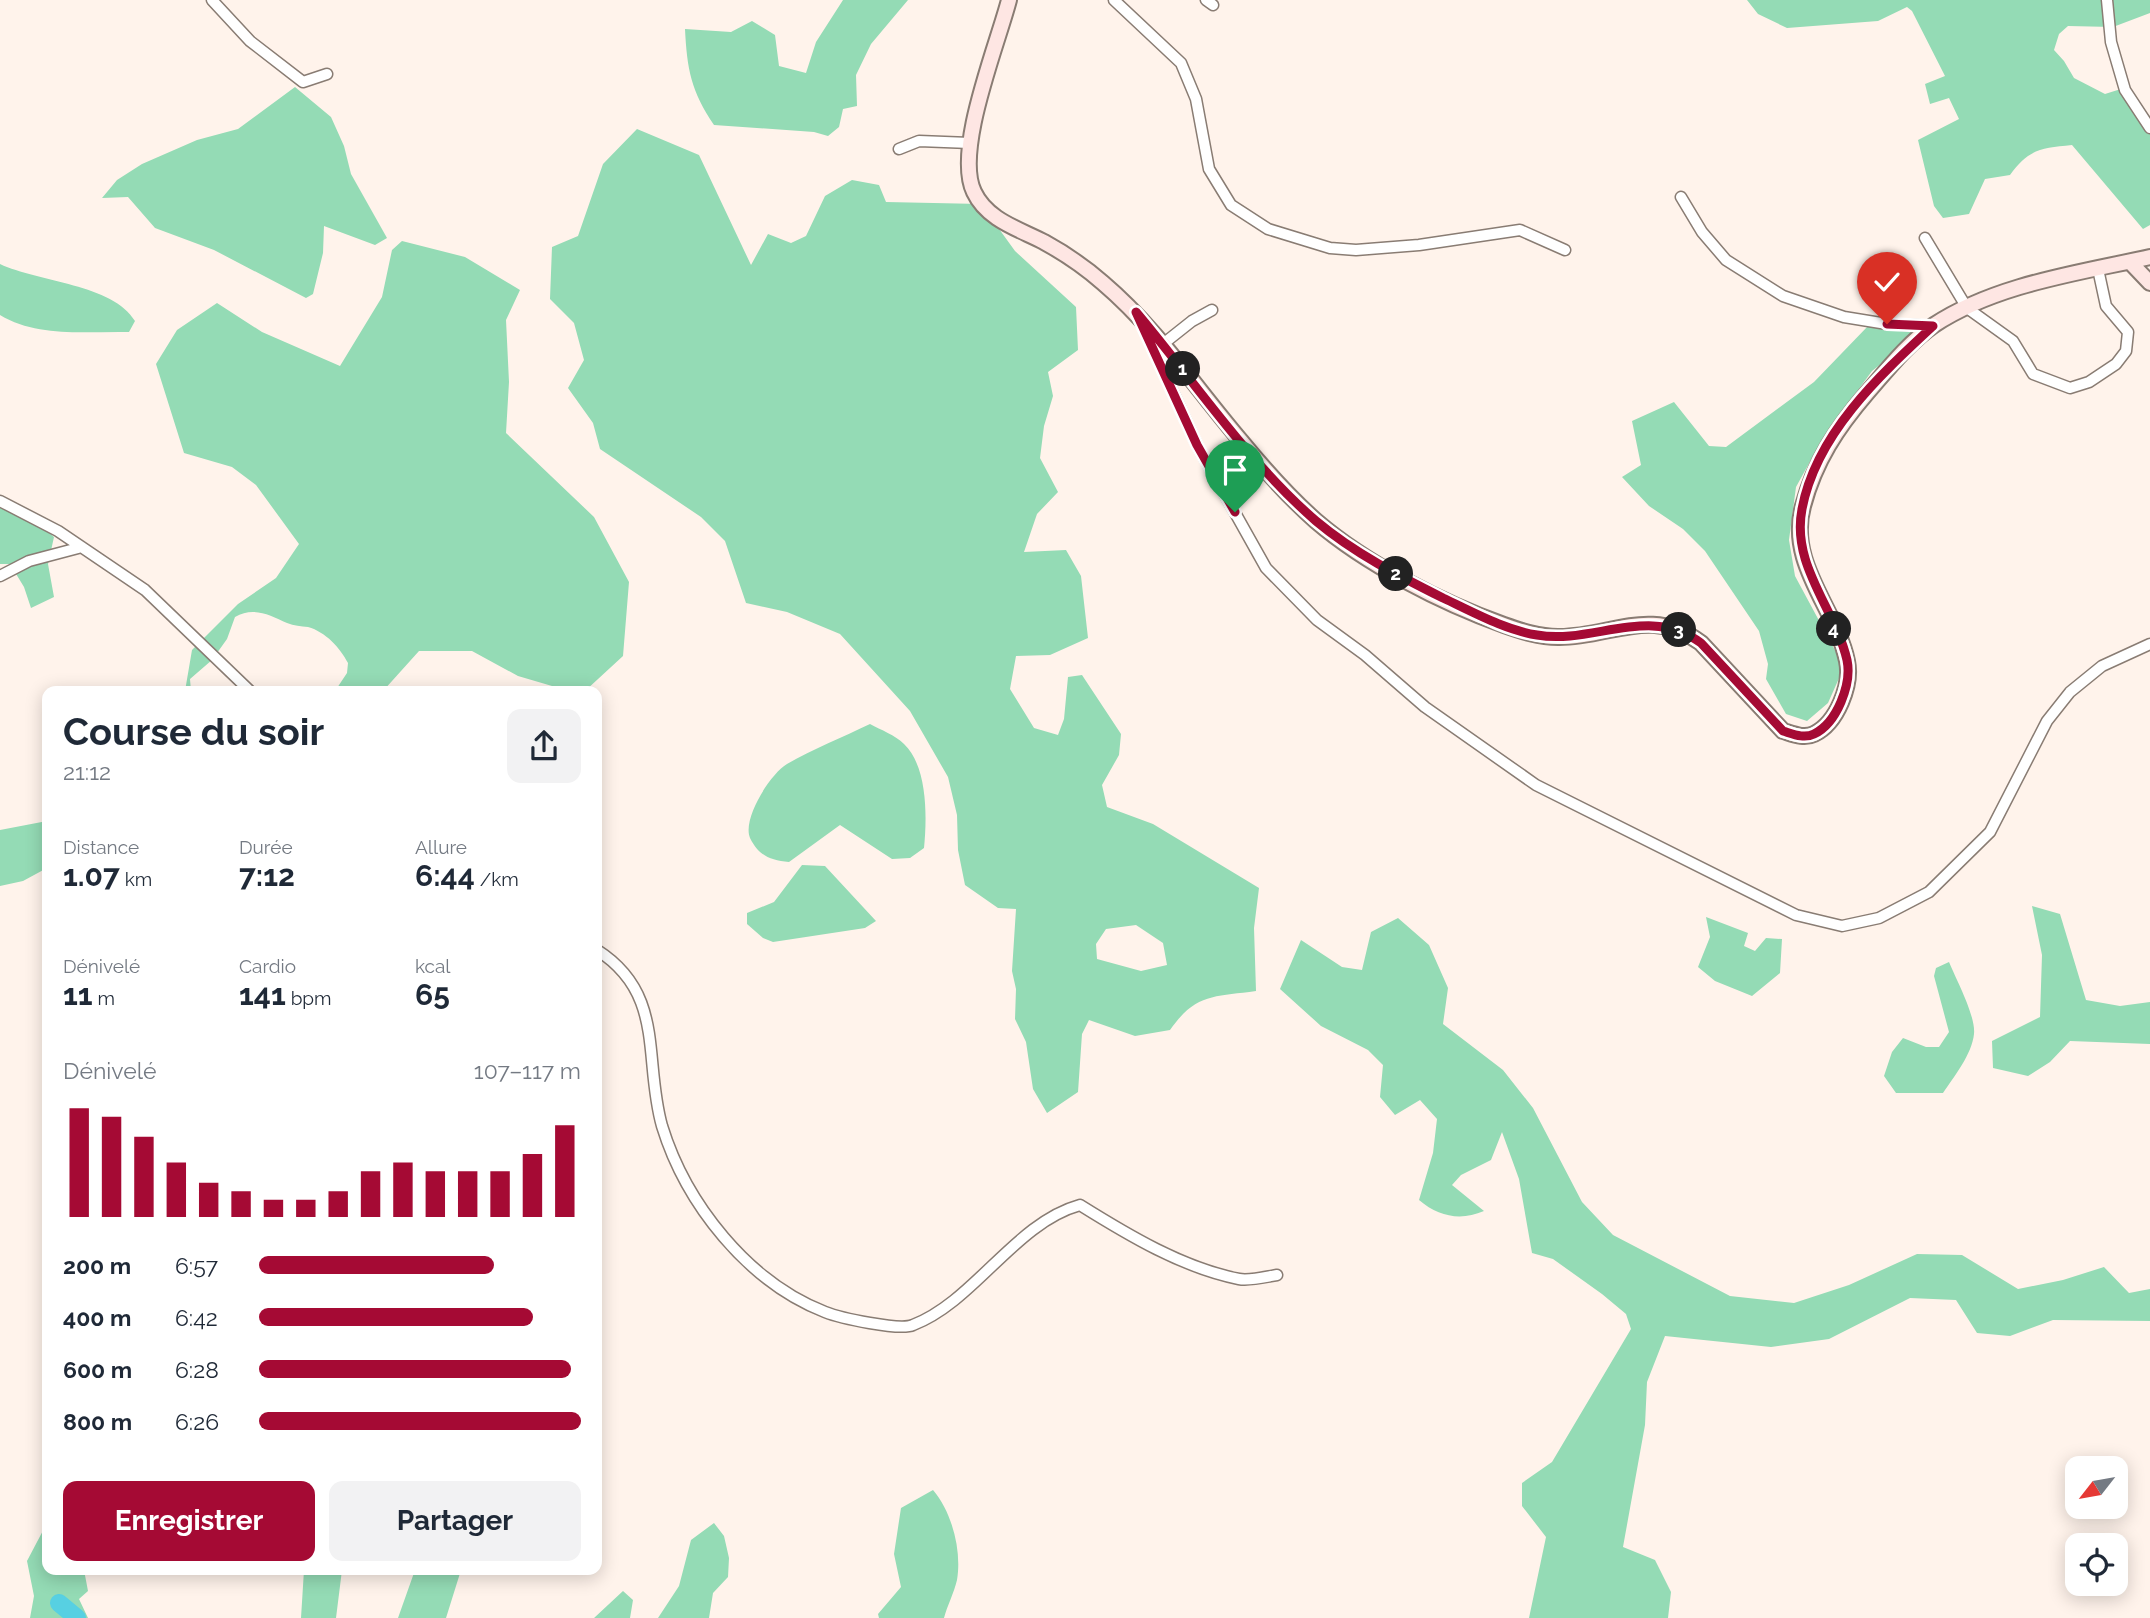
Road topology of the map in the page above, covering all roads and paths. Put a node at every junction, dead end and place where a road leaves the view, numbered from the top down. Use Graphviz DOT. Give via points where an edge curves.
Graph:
graph roads {
  1 [pos="212,0"];
  2 [pos="1009,0"];
  3 [pos="1114,0"];
  4 [pos="2107,0"];
  5 [pos="327,74"];
  6 [pos="2150,128"];
  7 [pos="970,143"];
  8 [pos="899,149"];
  9 [pos="1681,197"];
  10 [pos="1925,238"];
  11 [pos="1565,250"];
  12 [pos="2150,257"];
  13 [pos="2130,262"];
  14 [pos="2098,269"];
  15 [pos="2150,283"];
  16 [pos="1967,308"];
  17 [pos="1212,310"];
  18 [pos="1136,312"];
  19 [pos="1933,326"];
  20 [pos="1163,344"];
  21 [pos="0,501"];
  22 [pos="82,547"];
  23 [pos="0,576"];
  24 [pos="2150,644"];
  25 [pos="245,686"];
  26 [pos="602,953"];
  27 [pos="1277,1275"];
  1 -- 5 [label="street" via="250,41 303,82"];
  2 -- 7 [label="main road"];
  3 -- 11 [label="street" via="1181,63 1196,99 1209,169 1231,205 1268,229 1330,248 1356,250 1520,230"];
  4 -- 6 [label="street" via="2111,42 2125,90"];
  7 -- 8 [label="street" via="919,141"];
  7 -- 18 [label="main road" via="968,176 981,204 991,214 1047,243"];
  9 -- 19 [label="street" via="1726,260 1783,296 1844,317"];
  10 -- 16 [label="street"];
  12 -- 13 [label="main road"];
  13 -- 14 [label="main road"];
  13 -- 15 [label="main road"];
  14 -- 16 [label="main road" via="2019,288"];
  14 -- 16 [label="street" via="2106,306 2128,332 2126,351 2090,382 2070,388 2034,374 2013,341"];
  16 -- 19 [label="main road"];
  17 -- 20 [label="street"];
  18 -- 20 [label="main road"];
  18 -- 24 [label="street" via="1197,445 1266,568 1317,620 1425,707 1536,785 1796,915 1842,926 1879,918 1928,892 1990,832 2047,721 2070,692 2102,666"];
  19 -- 20 [label="main road" via="1842,422 1826,446 1801,511 1801,544 1809,575 1847,660 1848,677 1836,711 1826,724 1801,737 1783,731 1687,632 1644,625 1559,637 1536,635 1462,607 1354,549 1279,484"];
  21 -- 22 [label="street"];
  22 -- 23 [label="street" via="29,561"];
  22 -- 25 [label="street" via="145,590"];
  26 -- 27 [label="street" via="638,992 649,1022 662,1124 676,1165 703,1210 740,1253 764,1279 798,1301 836,1316 911,1326 948,1304 1060,1211 1080,1205 1196,1265 1241,1280"];
}
